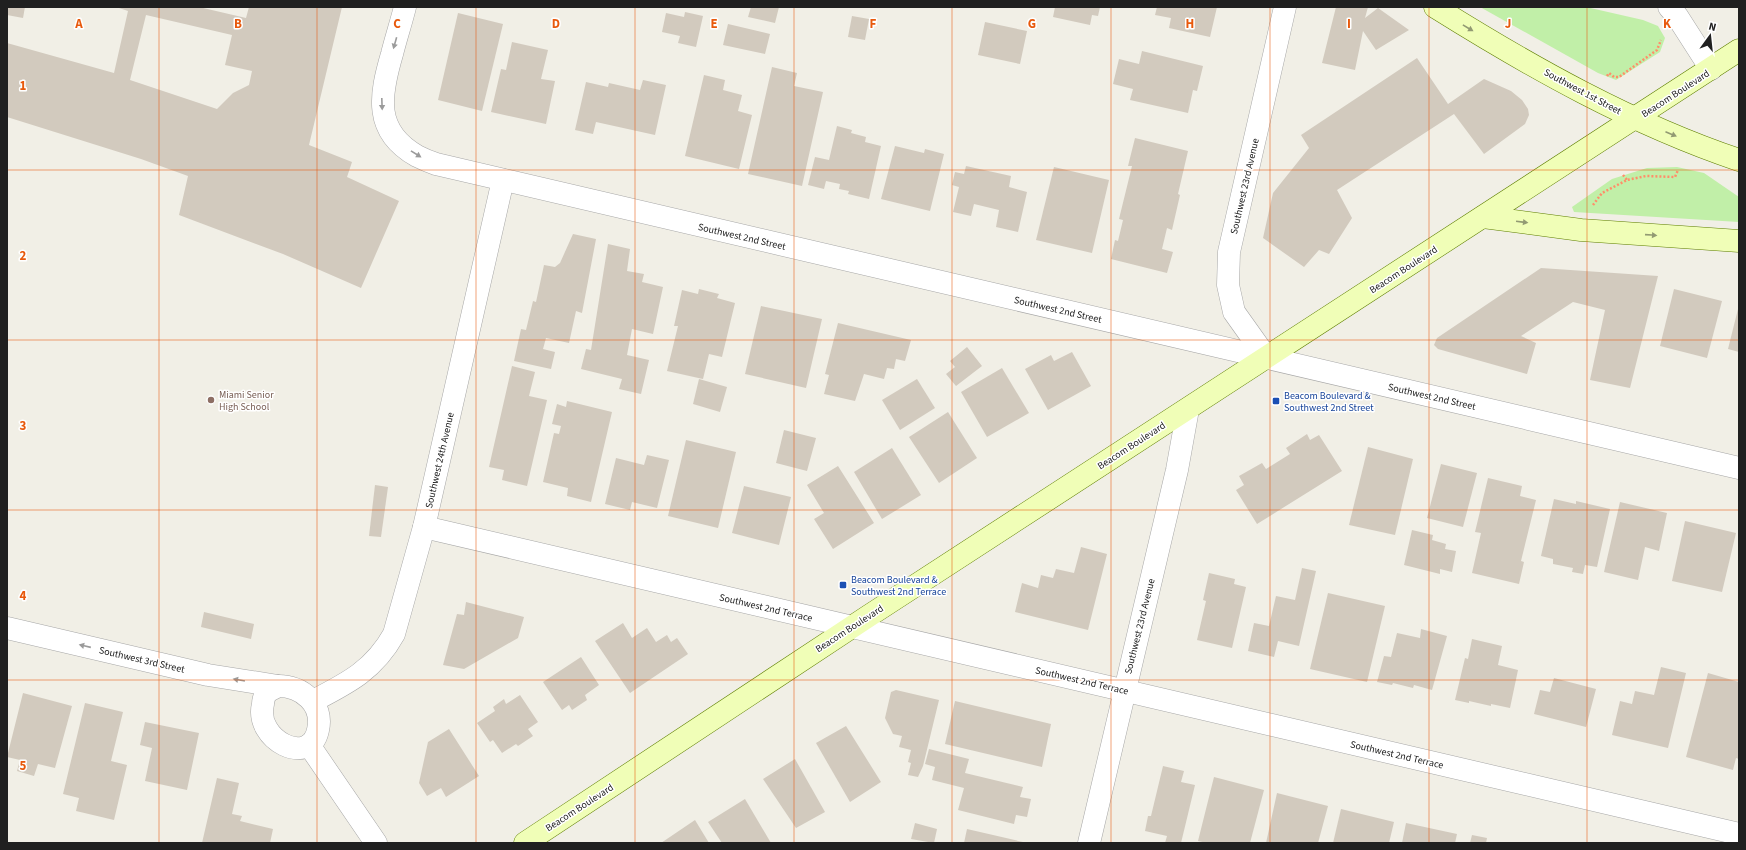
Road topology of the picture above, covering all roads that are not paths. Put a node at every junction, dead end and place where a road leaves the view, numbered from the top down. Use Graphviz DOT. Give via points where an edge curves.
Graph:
graph roads {
  1 [pos="405,7"];
  2 [pos="1286,7"];
  3 [pos="1435,7"];
  4 [pos="1669,7"];
  5 [pos="1739,50"];
  6 [pos="1711,68"];
  7 [pos="1636,118"];
  8 [pos="1719,154"];
  9 [pos="1739,160"];
  10 [pos="1739,175"];
  11 [pos="503,180"];
  12 [pos="1483,217"];
  13 [pos="1739,242"];
  14 [pos="1266,358"];
  15 [pos="1188,408"];
  16 [pos="1739,468"];
  17 [pos="424,527"];
  18 [pos="851,627"];
  19 [pos="7,628"];
  20 [pos="278,686"];
  21 [pos="1124,690"];
  22 [pos="313,701"];
  23 [pos="309,745"];
  24 [pos="1739,834"];
  25 [pos="376,843"];
  26 [pos="525,843"];
  27 [pos="1089,843"];
  1 -- 11 [label="street, Southwest 2nd Street, one-way" via="384,79 383,111 388,128 399,142 416,156 436,164"];
  2 -- 14 [label="street, Southwest 23rd Avenue" via="1229,252 1228,285 1234,312"];
  3 -- 7 [label="main road, Southwest 1st Street, one-way" via="1582,92"];
  4 -- 6 [label="street"];
  5 -- 6 [label="main road, Beacom Boulevard"];
  6 -- 7 [label="main road, Beacom Boulevard"];
  7 -- 8 [label="main road, Southwest 1st Street, one-way"];
  7 -- 12 [label="main road, Beacom Boulevard"];
  8 -- 9 [label="main road, Southwest 1st Street"];
  8 -- 10 [label="main road"];
  11 -- 14 [label="street, Southwest 2nd Street"];
  11 -- 17 [label="street, Southwest 24th Avenue"];
  12 -- 13 [label="main road, one-way" via="1581,230"];
  12 -- 14 [label="main road, Beacom Boulevard"];
  14 -- 15 [label="main road, Beacom Boulevard"];
  14 -- 16 [label="street, Southwest 2nd Street"];
  15 -- 18 [label="main road, Beacom Boulevard"];
  15 -- 21 [label="street, Southwest 23rd Avenue" via="1177,470"];
  17 -- 18 [label="street, Southwest 2nd Terrace"];
  17 -- 22 [label="street, Southwest 24th Avenue" via="394,634 385,650 372,665 348,682"];
  18 -- 21 [label="street, Southwest 2nd Terrace"];
  18 -- 26 [label="main road, Beacom Boulevard"];
  20 -- 19 [label="street, Southwest 3rd Street, one-way" via="208,675"];
  20 -- 22 [label="street" via="300,690"];
  20 -- 23 [label="street" via="267,692 263,700 261,712 264,724 274,739 286,746 299,748"];
  21 -- 24 [label="street, Southwest 2nd Terrace"];
  21 -- 27 [label="street, Southwest 23rd Avenue"];
  22 -- 23 [label="street" via="319,725 317,736"];
  23 -- 25 [label="street"];
}
